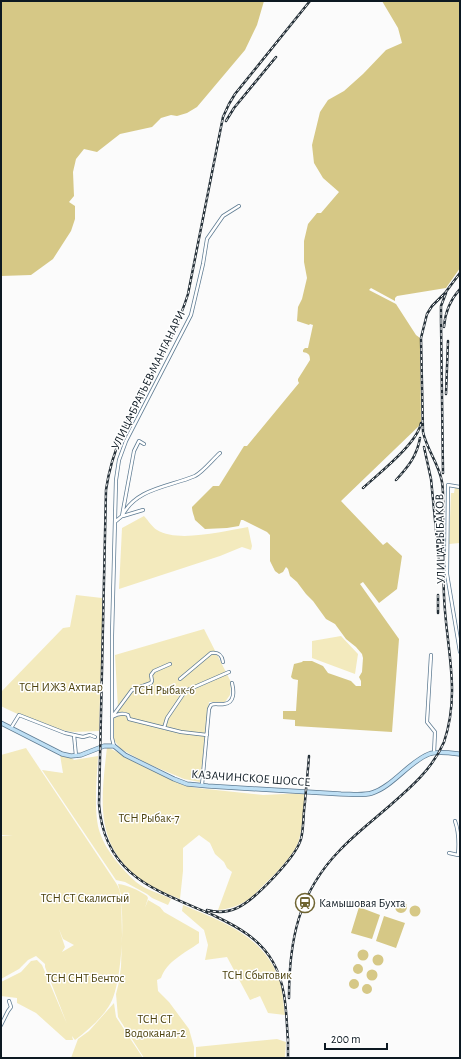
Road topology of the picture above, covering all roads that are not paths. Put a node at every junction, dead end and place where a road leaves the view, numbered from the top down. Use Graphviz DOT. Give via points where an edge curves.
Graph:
graph roads {
  1 [pos="239,206"];
  2 [pos="144,444"];
  3 [pos="220,453"];
  4 [pos="460,487"];
  5 [pos="143,510"];
  6 [pos="122,516"];
  7 [pos="115,521"];
  8 [pos="460,652"];
  9 [pos="431,655"];
  10 [pos="223,662"];
  11 [pos="170,664"];
  12 [pos="228,672"];
  13 [pos="180,678"];
  14 [pos="232,683"];
  15 [pos="112,717"];
  16 [pos="1,723"];
  17 [pos="11,728"];
  18 [pos="164,728"];
  19 [pos="74,735"];
  20 [pos="207,735"];
  21 [pos="95,738"];
  22 [pos="114,746"];
  23 [pos="434,753"];
  24 [pos="460,754"];
  25 [pos="76,756"];
  26 [pos="202,786"];
  27 [pos="455,821"];
  28 [pos="449,854"];
  29 [pos="9,1001"];
  30 [pos="1,1025"];
  1 -- 7 [label="street, УЛИЦА БРАТЬЕВ МАНГАНАРИ" via="223,216 207,239 191,315 126,441 119,460 116,480"];
  2 -- 6 [label="street" via="139,441 134,451"];
  3 -- 6 [label="street" via="196,475 143,494 134,500"];
  4 -- 8 [label="street, УЛИЦА РЫБАКОВ" via="448,485 447,574"];
  5 -- 6 [label="street"];
  6 -- 7 [label="street"];
  7 -- 15 [label="street, УЛИЦА БРАТЬЕВ МАНГАНАРИ"];
  9 -- 23 [label="street" via="427,722 435,732"];
  10 -- 13 [label="street" via="220,654 211,653"];
  11 -- 15 [label="street" via="154,671 151,683 132,690"];
  12 -- 18 [label="street" via="184,693 166,718"];
  14 -- 20 [label="street" via="234,695 230,702 211,705"];
  15 -- 18 [label="street" via="124,713 129,719"];
  15 -- 22 [label="street, УЛИЦА БРАТЬЕВ МАНГАНАРИ"];
  16 -- 17 [label="main road"];
  17 -- 19 [label="street" via="19,715"];
  17 -- 25 [label="main road" via="55,751"];
  18 -- 20 [label="street"];
  19 -- 21 [label="street"];
  19 -- 25 [label="street"];
  20 -- 26 [label="street"];
  22 -- 25 [label="main road" via="104,746"];
  22 -- 26 [label="main road, КАЗАЧИНСКОЕ ШОССЕ" via="125,755 174,779"];
  23 -- 24 [label="main road, КАЗАЧИНСКОЕ ШОССЕ"];
  23 -- 26 [label="main road, КАЗАЧИНСКОЕ ШОССЕ" via="423,757 384,787 372,793 341,794"];
  27 -- 28 [label="street" via="458,828 458,855"];
  29 -- 30 [label="street" via="11,1007"];
}
